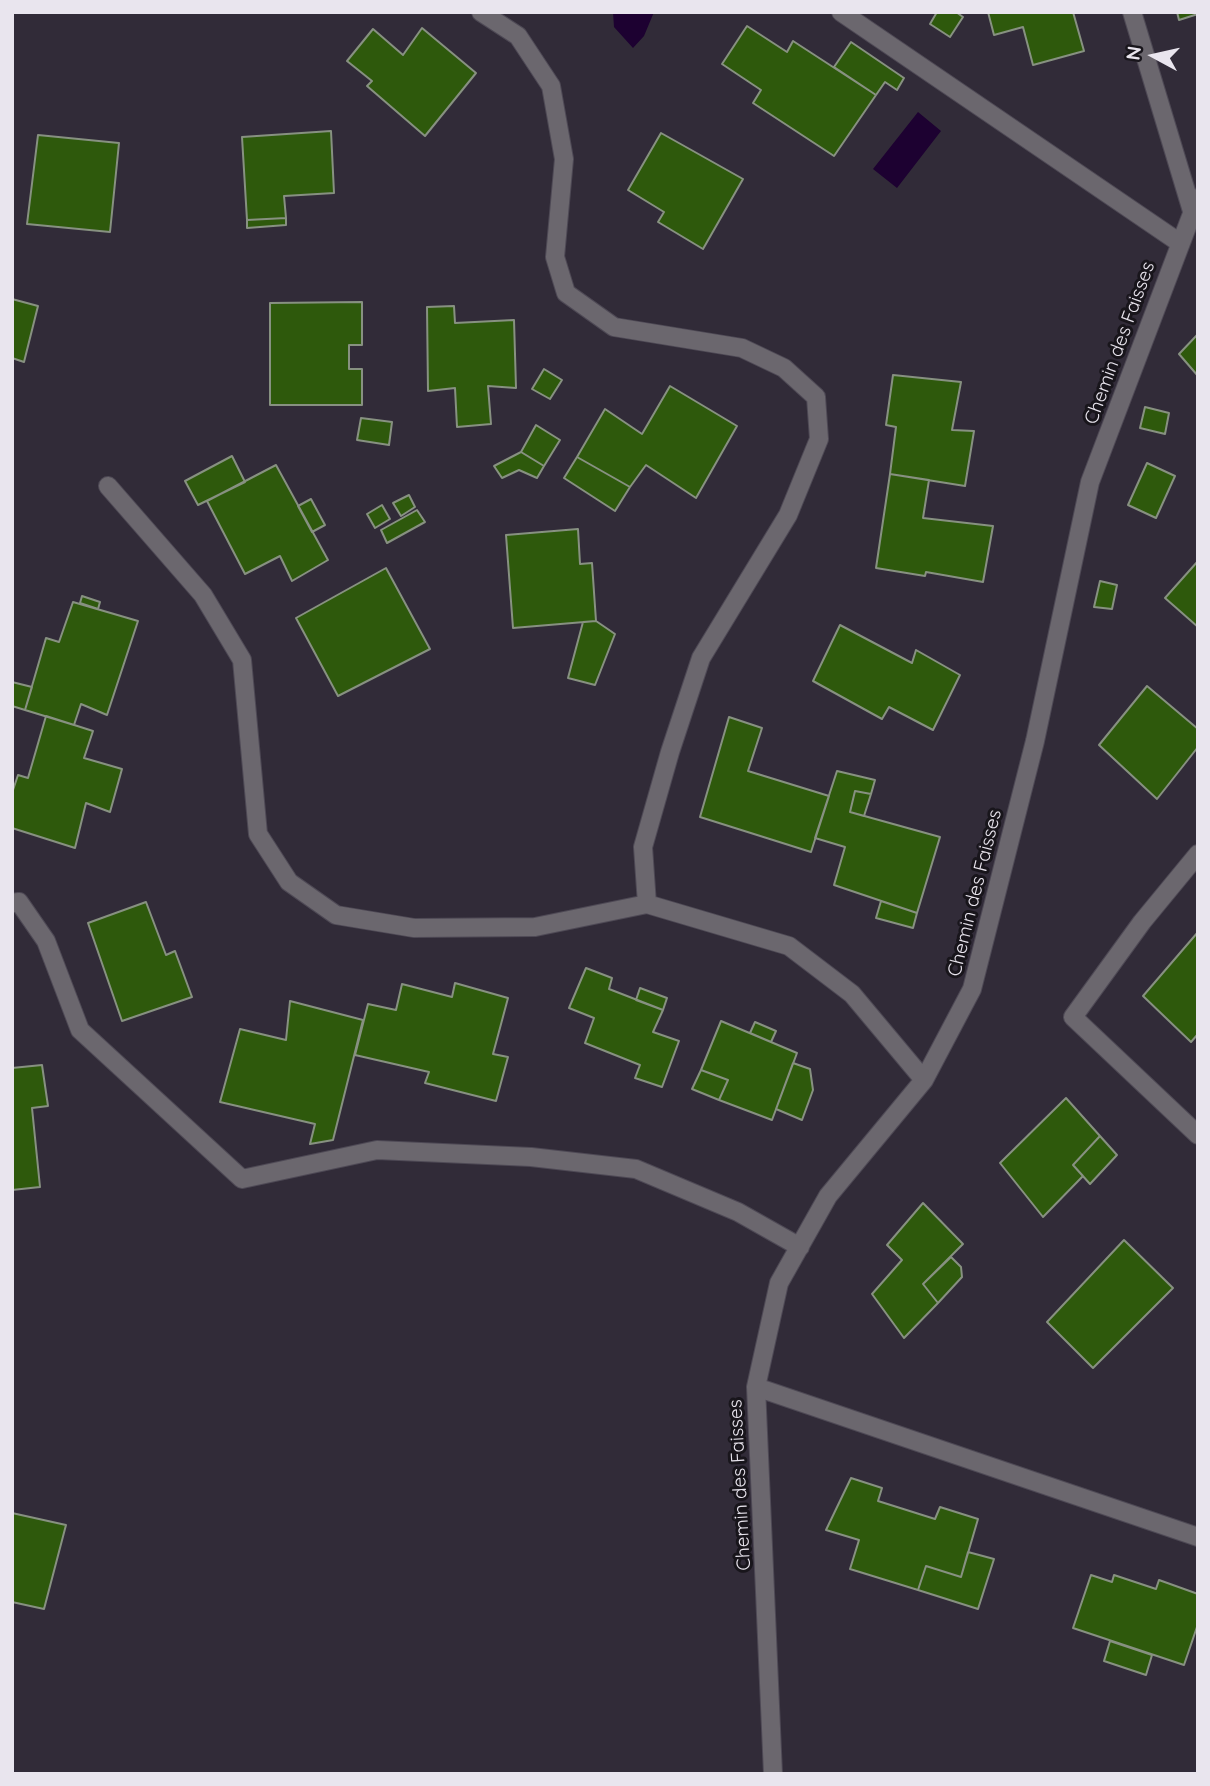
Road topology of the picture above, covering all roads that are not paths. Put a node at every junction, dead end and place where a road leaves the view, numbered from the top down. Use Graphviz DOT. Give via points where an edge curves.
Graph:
graph roads {
  1 [pos="481,12"];
  2 [pos="841,12"];
  3 [pos="1132,12"];
  4 [pos="1195,204"];
  5 [pos="1180,243"];
  6 [pos="108,486"];
  7 [pos="1198,854"];
  8 [pos="12,902"];
  9 [pos="647,904"];
  10 [pos="923,1080"];
  11 [pos="1198,1135"];
  12 [pos="800,1247"];
  13 [pos="755,1387"];
  14 [pos="1198,1537"];
  15 [pos="773,1774"];
  1 -- 9 [label="street" via="518,36 551,86 564,159 555,257 566,293 614,327 741,348 784,368 816,397 818,439 788,515 701,658 643,847"];
  2 -- 5 [label="street"];
  3 -- 4 [label="street"];
  4 -- 5 [label="street, Chemin des Faisses"];
  5 -- 10 [label="street, Chemin des Faisses" via="1090,482 1035,741 972,989"];
  6 -- 9 [label="street" via="203,594 242,660 257,834 289,882 336,915 414,928 535,927"];
  7 -- 11 [label="street" via="1073,1017"];
  8 -- 12 [label="street" via="19,902 46,942 80,1030 242,1179 377,1150 571,1161 636,1169 738,1212"];
  9 -- 10 [label="street" via="789,946 852,994"];
  10 -- 12 [label="street, Chemin des Faisses" via="828,1196"];
  12 -- 13 [label="street, Chemin des Faisses" via="779,1283"];
  13 -- 14 [label="street"];
  13 -- 15 [label="street, Chemin des Faisses"];
}
